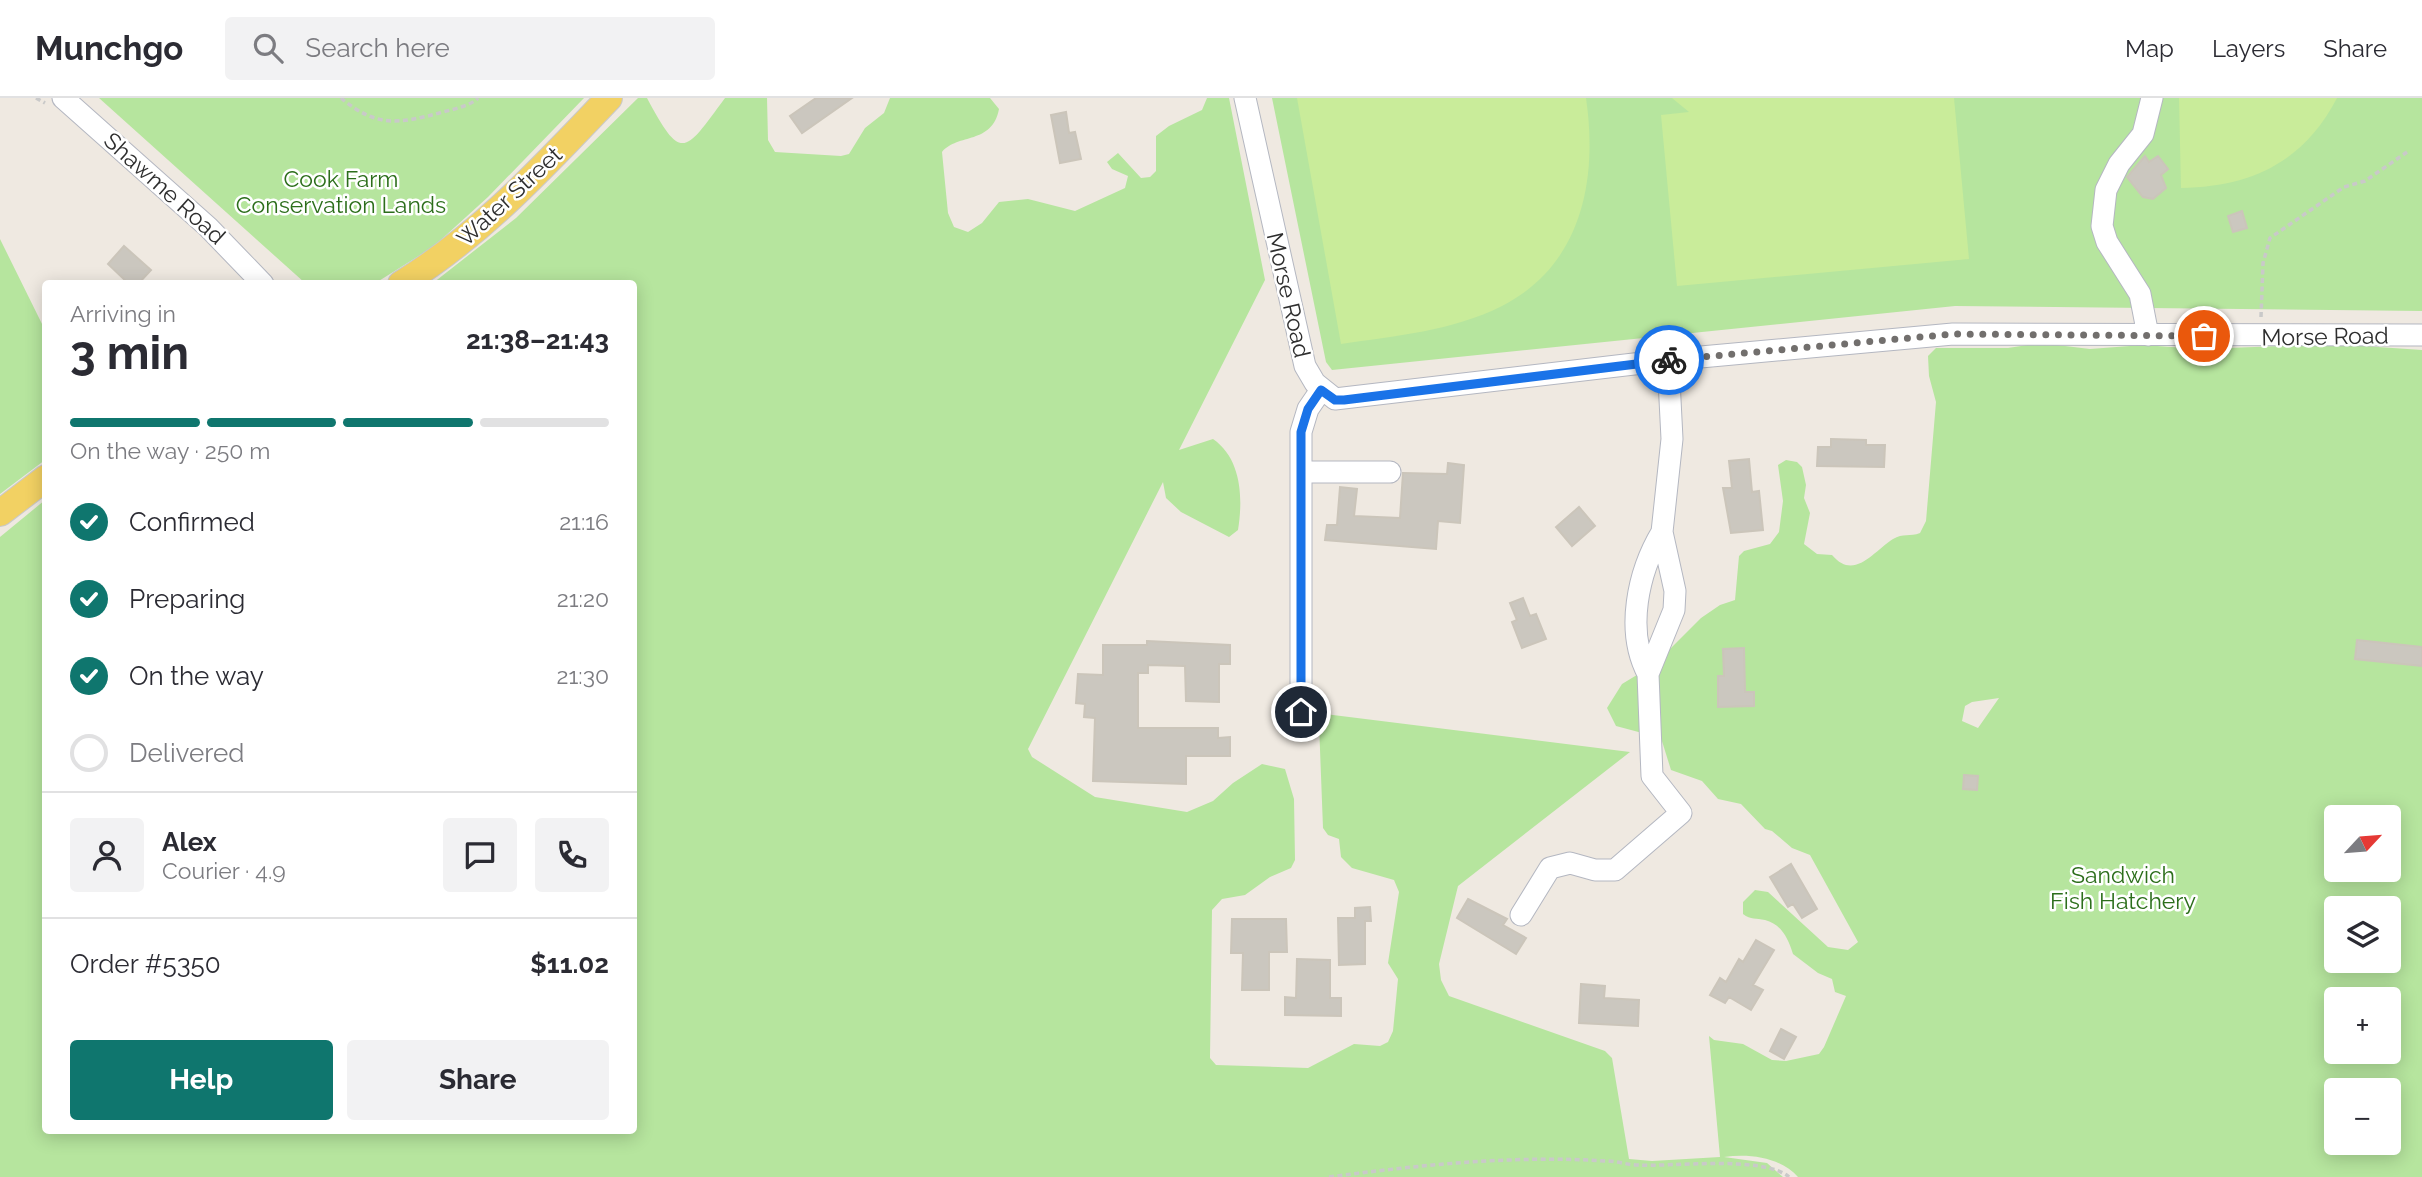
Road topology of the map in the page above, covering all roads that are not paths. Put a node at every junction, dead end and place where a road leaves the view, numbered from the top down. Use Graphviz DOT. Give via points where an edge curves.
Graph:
graph roads {
  1 [pos="63,98"];
  2 [pos="609,98"];
  3 [pos="1245,98"];
  4 [pos="2152,98"];
  5 [pos="259,280"];
  6 [pos="407,280"];
  7 [pos="2148,335"];
  8 [pos="2422,335"];
  9 [pos="1668,360"];
  10 [pos="1321,390"];
  11 [pos="1303,472"];
  12 [pos="1390,472"];
  13 [pos="42,481"];
  14 [pos="0,513"];
  15 [pos="1662,532"];
  16 [pos="1648,674"];
  17 [pos="1301,712"];
  18 [pos="1521,915"];
  1 -- 5 [label="street, Shawme Road" via="216,234"];
  2 -- 6 [label="main road, Water Street" via="517,195 467,239"];
  3 -- 10 [label="street, Morse Road" via="1305,366"];
  4 -- 7 [label="street" via="2143,134 2106,190 2102,226 2140,294"];
  7 -- 8 [label="street, Morse Road"];
  7 -- 9 [label="street, Morse Road" via="1953,334"];
  9 -- 10 [label="street, Morse Road" via="1344,400 1335,400"];
  9 -- 15 [label="street" via="1672,439"];
  10 -- 11 [label="street" via="1301,432"];
  11 -- 12 [label="street"];
  11 -- 17 [label="street"];
  13 -- 14 [label="main road"];
  15 -- 16 [label="street" via="1675,591 1674,610"];
  15 -- 16 [label="street" via="1644,568 1636,628 1636,643"];
  16 -- 18 [label="street" via="1652,776 1681,813 1615,870 1570,863 1550,868"];
}
